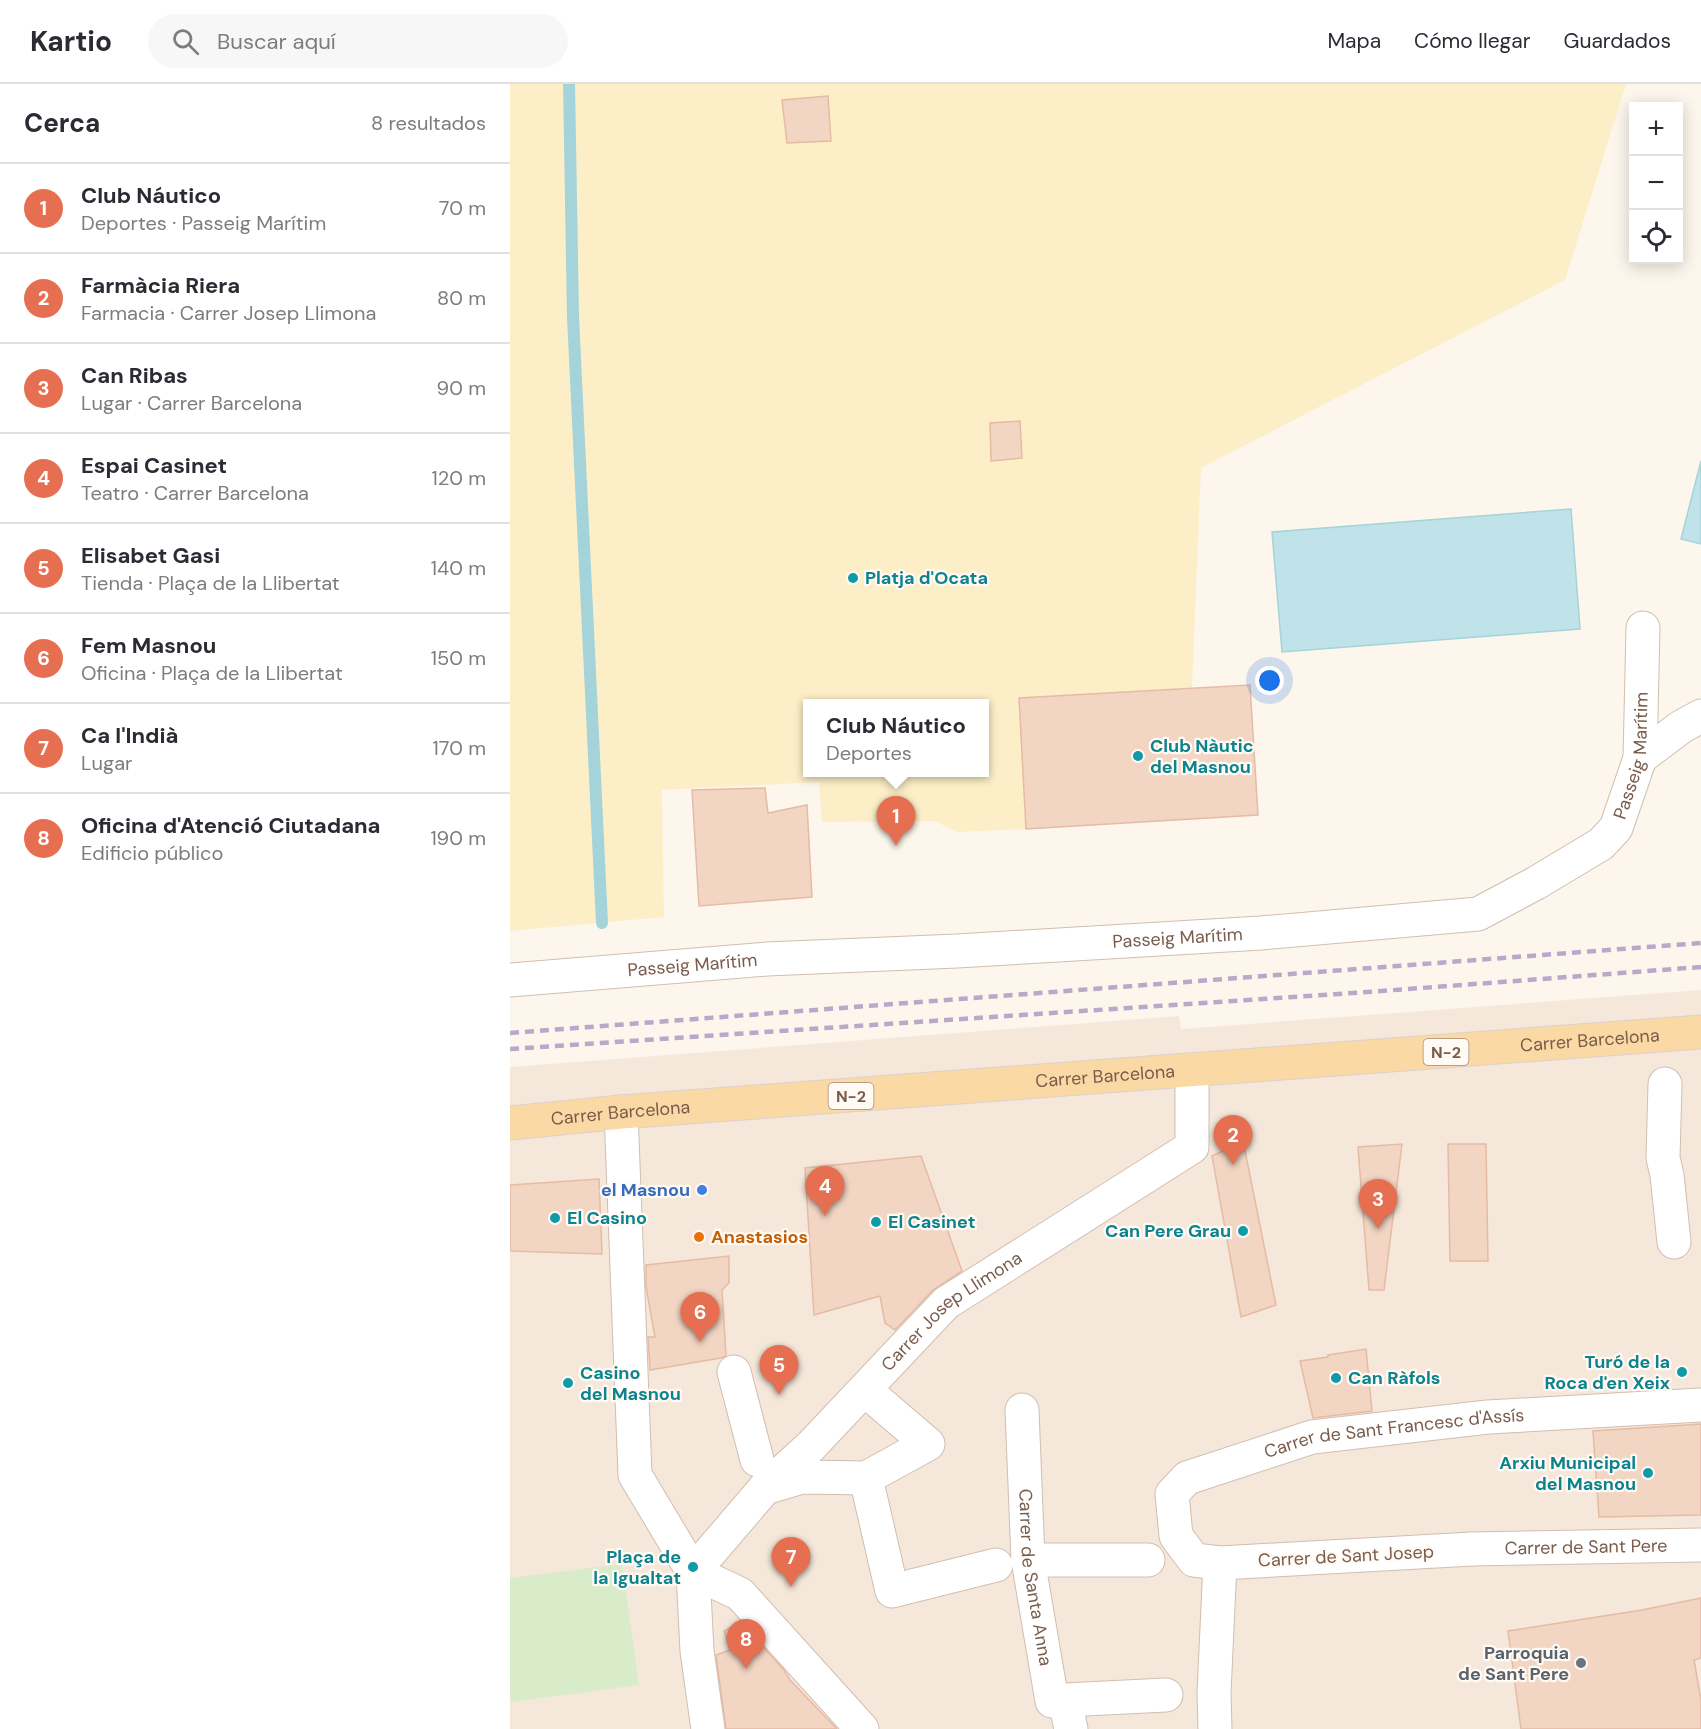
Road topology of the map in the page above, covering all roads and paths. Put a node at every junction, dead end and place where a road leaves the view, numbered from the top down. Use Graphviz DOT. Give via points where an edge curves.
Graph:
graph roads {
  1 [pos="1643,628"];
  2 [pos="1701,716"];
  3 [pos="1640,758"];
  4 [pos="510,980"];
  5 [pos="1701,1032"];
  6 [pos="1192,1071"];
  7 [pos="1665,1084"];
  8 [pos="621,1112"];
  9 [pos="510,1123"];
  10 [pos="1674,1242"];
  11 [pos="734,1372"];
  12 [pos="864,1390"];
  13 [pos="1701,1405"];
  14 [pos="1022,1410"];
  15 [pos="761,1474"];
  16 [pos="866,1478"];
  17 [pos="1701,1545"];
  18 [pos="1472,1549"];
  19 [pos="1028,1560"];
  20 [pos="1148,1560"];
  21 [pos="1207,1561"];
  22 [pos="996,1565"];
  23 [pos="693,1572"];
  24 [pos="1166,1695"];
  25 [pos="1068,1714"];
  26 [pos="708,1729"];
  27 [pos="862,1729"];
  28 [pos="1215,1729"];
  1 -- 3 [label="street, Passeig Marítim"];
  2 -- 3 [label="street"];
  3 -- 4 [label="street, Passeig Marítim" via="1616,828 1601,844 1478,914 1261,933 767,959"];
  5 -- 6 [label="main road, Carrer Barcelona / N-2"];
  6 -- 8 [label="main road, Carrer Barcelona / N-2"];
  6 -- 12 [label="street, Carrer Josep Llimona" via="1192,1147 946,1303"];
  7 -- 10 [label="street" via="1663,1158"];
  8 -- 9 [label="main road, Carrer Barcelona / N-2"];
  8 -- 23 [label="street" via="635,1475"];
  11 -- 15 [label="street"];
  12 -- 15 [label="street, Carrer Josep Llimona" via="811,1446"];
  12 -- 16 [label="street" via="928,1444"];
  13 -- 21 [label="street, Carrer de Sant Francesc d'Assís" via="1488,1417 1312,1437 1187,1478 1172,1494 1176,1536"];
  14 -- 19 [label="street, Carrer de Santa Anna"];
  15 -- 16 [label="street"];
  15 -- 23 [label="street, Carrer Josep Llimona"];
  16 -- 22 [label="street" via="892,1591"];
  17 -- 18 [label="street, Carrer de Sant Pere"];
  18 -- 21 [label="street, Carrer de Sant Josep"];
  19 -- 20 [label="street"];
  19 -- 25 [label="street, Carrer de Santa Anna" via="1052,1701"];
  21 -- 28 [label="street"];
  23 -- 26 [label="street" via="697,1651"];
  23 -- 27 [label="street" via="740,1594"];
  24 -- 25 [label="street"];
}
